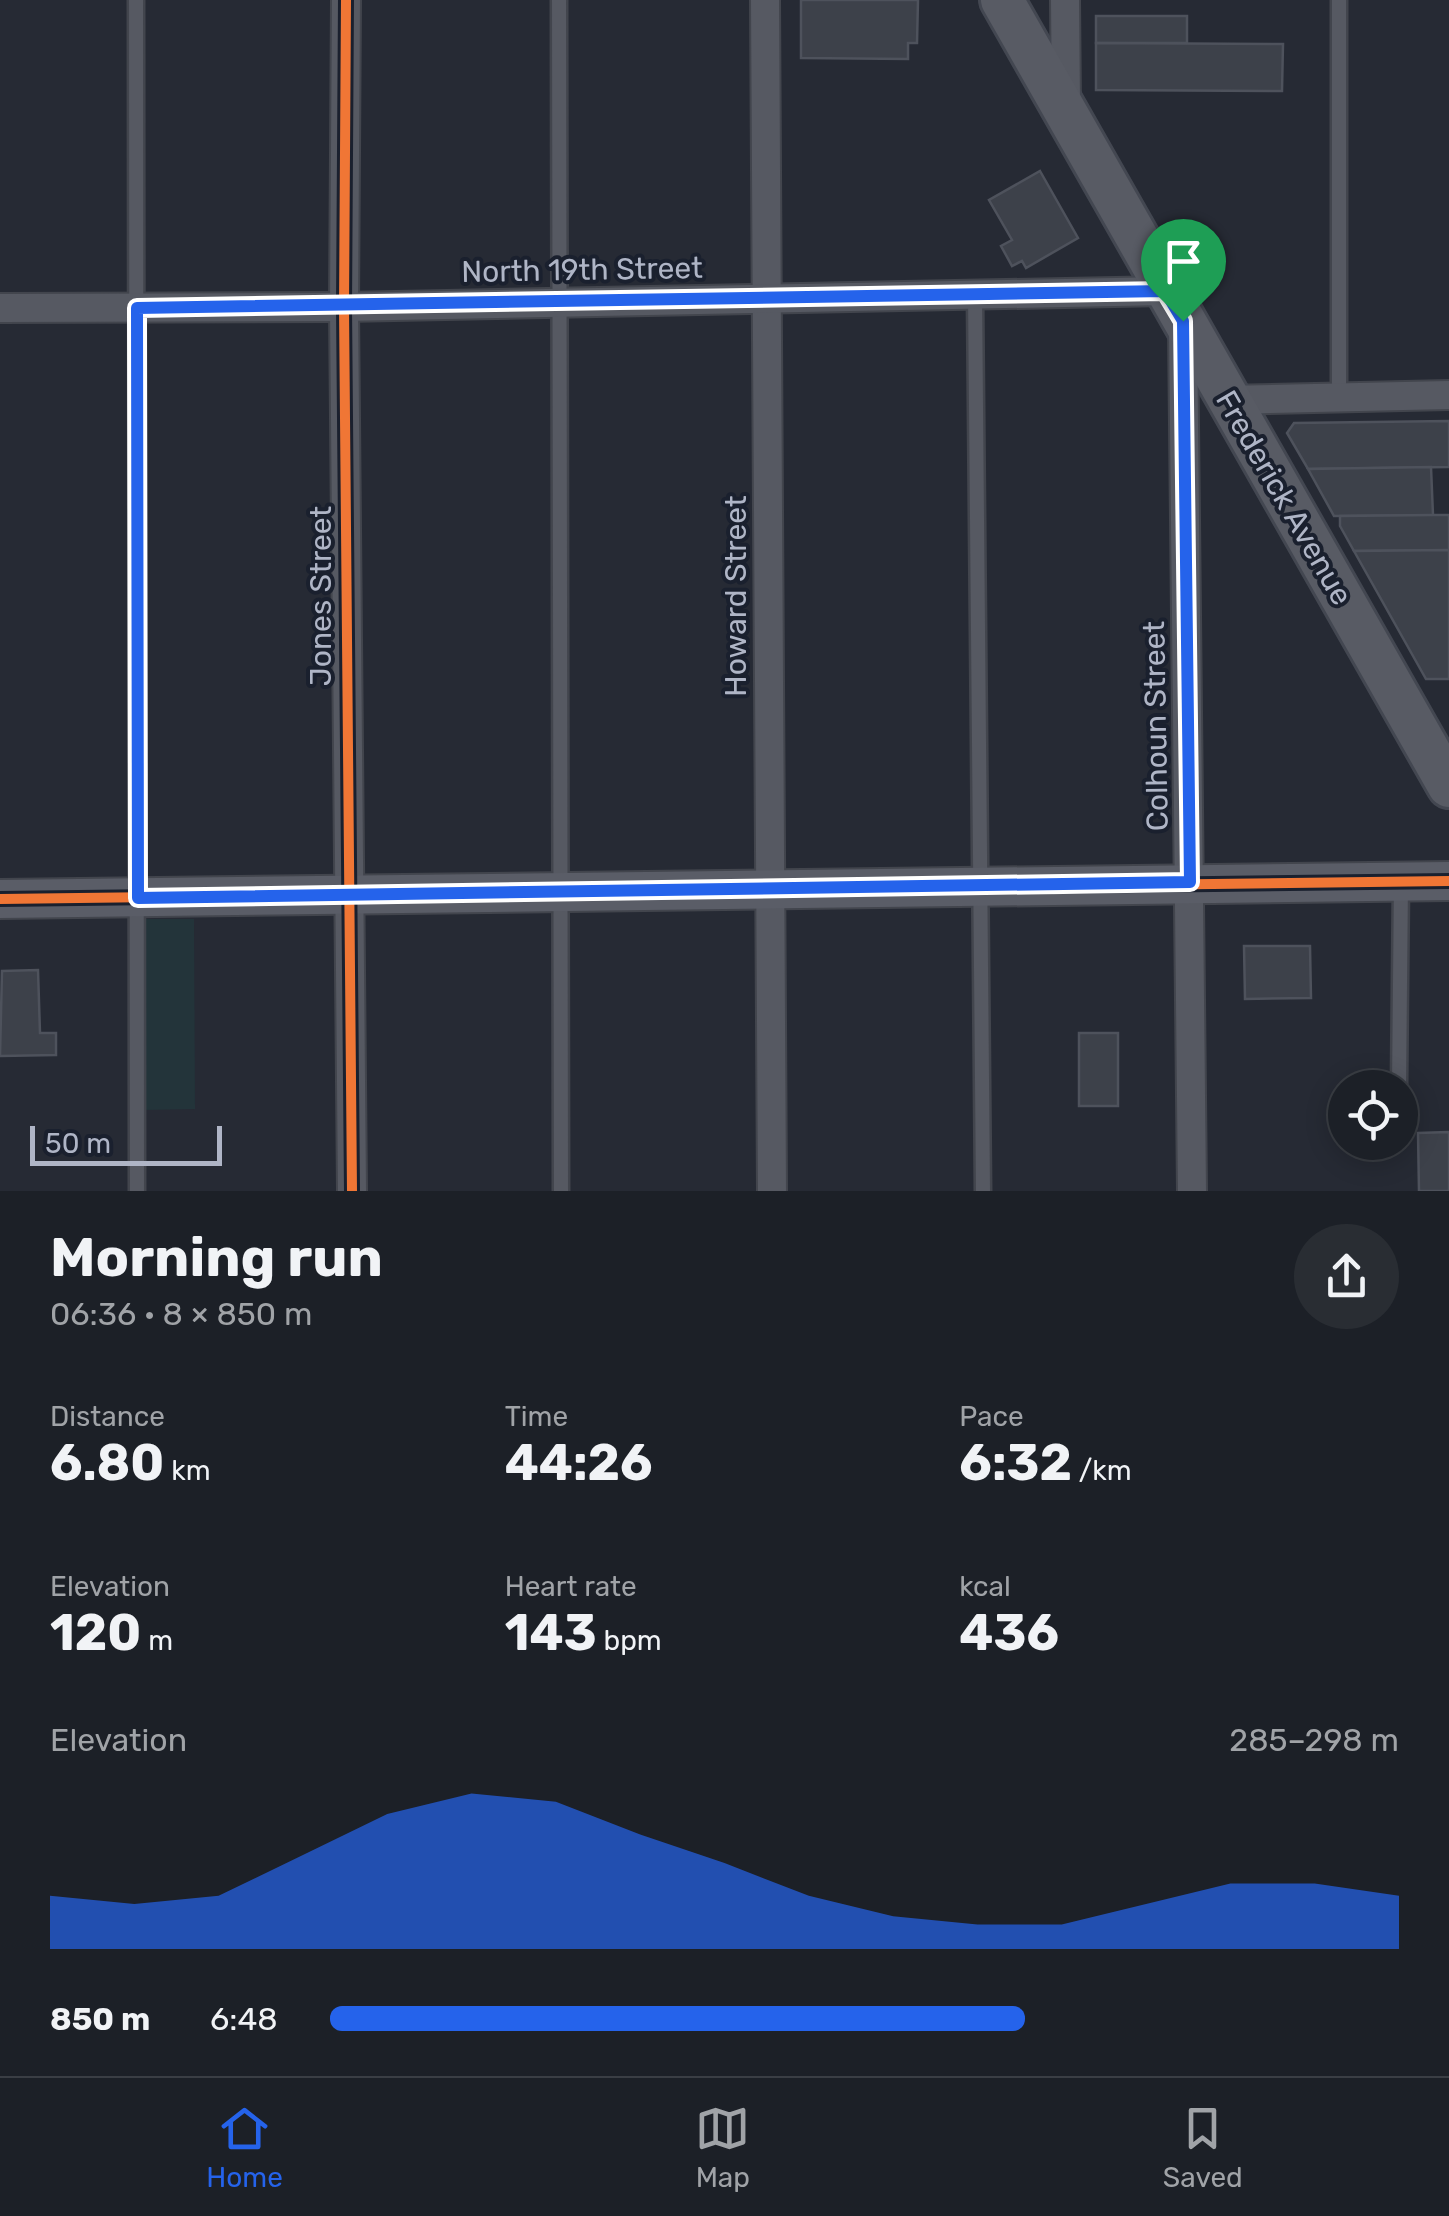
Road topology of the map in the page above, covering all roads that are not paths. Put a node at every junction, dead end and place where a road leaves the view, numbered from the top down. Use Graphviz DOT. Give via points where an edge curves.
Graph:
graph roads {
  1 [pos="136,0"];
  2 [pos="346,0"];
  3 [pos="560,0"];
  4 [pos="765,0"];
  5 [pos="1002,0"];
  6 [pos="1064,0"];
  7 [pos="1339,0"];
  8 [pos="1066,110"];
  9 [pos="975,294"];
  10 [pos="768,299"];
  11 [pos="559,302"];
  12 [pos="1174,306"];
  13 [pos="344,307"];
  14 [pos="0,308"];
  15 [pos="137,308"];
  16 [pos="1339,394"];
  17 [pos="1449,395"];
  18 [pos="1226,400"];
  19 [pos="1449,786"];
  20 [pos="1190,882"];
  21 [pos="1401,882"];
  22 [pos="1449,882"];
  23 [pos="979,884"];
  24 [pos="770,887"];
  25 [pos="559,890"];
  26 [pos="348,892"];
  27 [pos="138,898"];
  28 [pos="0,900"];
  29 [pos="1399,1070"];
  30 [pos="136,1191"];
  31 [pos="352,1191"];
  32 [pos="561,1191"];
  33 [pos="772,1191"];
  34 [pos="983,1191"];
  35 [pos="1192,1191"];
  1 -- 15 [label="lane"];
  2 -- 13 [label="street, Jones Street"];
  3 -- 11 [label="lane"];
  4 -- 10 [label="street, Howard Street"];
  5 -- 8 [label="main road, Frederick Avenue"];
  6 -- 8 [label="street"];
  7 -- 16 [label="lane"];
  8 -- 12 [label="main road, Frederick Avenue"];
  9 -- 10 [label="street, North 19th Street"];
  9 -- 12 [label="street, North 19th Street"];
  9 -- 23 [label="lane"];
  10 -- 11 [label="street, North 19th Street"];
  10 -- 24 [label="street, Howard Street"];
  11 -- 13 [label="street, North 19th Street"];
  11 -- 25 [label="lane"];
  12 -- 18 [label="main road, Frederick Avenue"];
  12 -- 20 [label="street, Colhoun Street"];
  13 -- 15 [label="street, North 19th Street"];
  13 -- 26 [label="street, Jones Street"];
  14 -- 15 [label="street, North 19th Street"];
  15 -- 27 [label="lane"];
  16 -- 17 [label="street"];
  16 -- 18 [label="street"];
  18 -- 19 [label="main road, Frederick Avenue"];
  20 -- 21 [label="street"];
  20 -- 23 [label="street"];
  20 -- 35 [label="street, Colhoun Street"];
  21 -- 22 [label="street"];
  21 -- 29 [label="lane"];
  23 -- 24 [label="street"];
  23 -- 34 [label="lane"];
  24 -- 25 [label="street"];
  24 -- 33 [label="street, Howard Street"];
  25 -- 26 [label="street"];
  25 -- 32 [label="lane"];
  26 -- 27 [label="street"];
  26 -- 31 [label="street, Jones Street"];
  27 -- 28 [label="street"];
  27 -- 30 [label="lane"];
}
